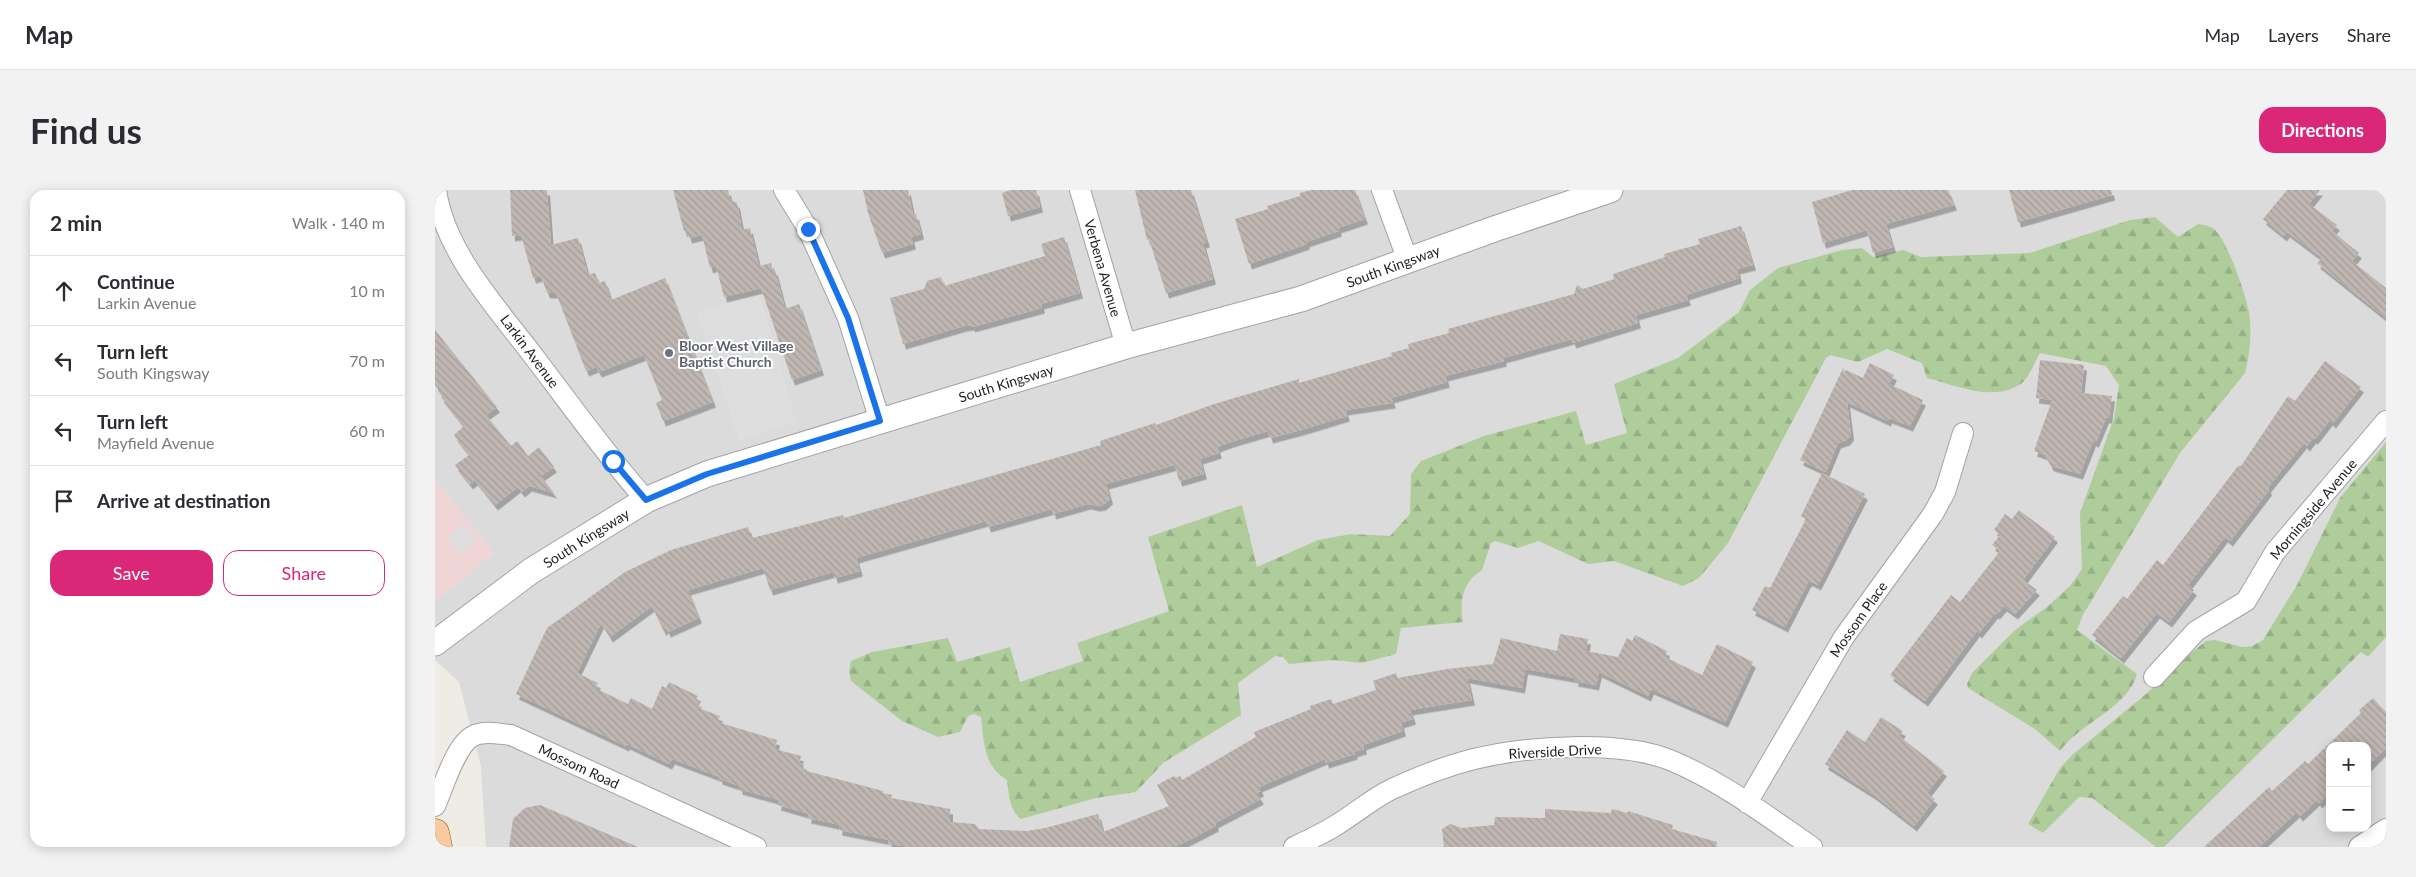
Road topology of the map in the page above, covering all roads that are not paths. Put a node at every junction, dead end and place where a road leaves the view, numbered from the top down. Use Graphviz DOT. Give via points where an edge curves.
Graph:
graph roads {
  1 [pos="436,190"];
  2 [pos="784,190"];
  3 [pos="1081,190"];
  4 [pos="1383,190"];
  5 [pos="1610,190"];
  6 [pos="1407,261"];
  7 [pos="1126,346"];
  8 [pos="880,421"];
  9 [pos="2386,421"];
  10 [pos="1963,433"];
  11 [pos="646,500"];
  12 [pos="435,644"];
  13 [pos="2155,677"];
  14 [pos="1747,803"];
  15 [pos="435,806"];
  16 [pos="2386,829"];
  17 [pos="435,834"];
  18 [pos="438,847"];
  19 [pos="756,847"];
  20 [pos="1294,847"];
  21 [pos="1812,847"];
  22 [pos="2359,847"];
  1 -- 11 [label="street, Larkin Avenue" via="443,221 469,268"];
  2 -- 8 [label="street" via="808,229 848,318"];
  3 -- 7 [label="street, Verbena Avenue"];
  4 -- 6 [label="street"];
  5 -- 6 [label="street, South Kingsway"];
  6 -- 7 [label="street, South Kingsway" via="1301,299"];
  7 -- 8 [label="street, South Kingsway"];
  8 -- 11 [label="street, South Kingsway" via="707,474"];
  9 -- 13 [label="street, Morningside Avenue" via="2275,552 2246,601 2197,631"];
  10 -- 14 [label="street, Mossom Place" via="1945,492 1933,514 1844,637"];
  11 -- 12 [label="street, South Kingsway" via="531,571"];
  14 -- 20 [label="street, Riverside Drive" via="1699,774 1668,760 1638,752 1602,748 1523,751 1473,759 1426,775 1391,790 1336,826"];
  14 -- 21 [label="street, Riverside Drive"];
  15 -- 19 [label="street, Mossom Road" via="462,744 474,735 487,732 511,735"];
  16 -- 22 [label="street"];
  17 -- 18 [label="main road"];
}
